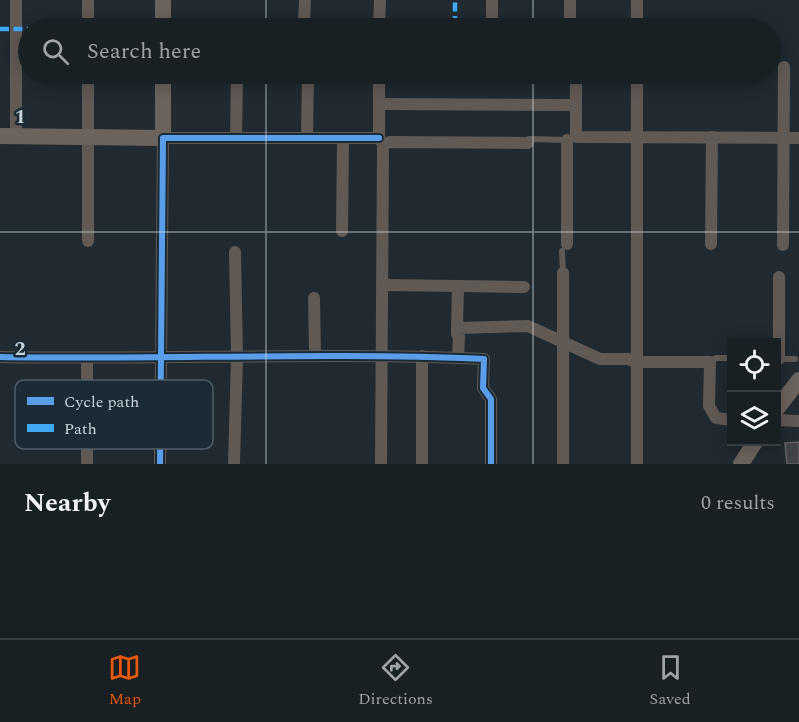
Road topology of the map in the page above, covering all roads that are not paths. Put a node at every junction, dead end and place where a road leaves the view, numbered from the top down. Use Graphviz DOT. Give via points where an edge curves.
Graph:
graph roads {
  1 [pos="16,0"];
  2 [pos="88,0"];
  3 [pos="163,0"];
  4 [pos="304,0"];
  5 [pos="380,0"];
  6 [pos="492,0"];
  7 [pos="570,0"];
  8 [pos="637,0"];
  9 [pos="88,18"];
  10 [pos="163,18"];
  11 [pos="304,18"];
  12 [pos="379,18"];
  13 [pos="492,18"];
  14 [pos="570,18"];
  15 [pos="637,18"];
  16 [pos="784,67"];
  17 [pos="88,84"];
  18 [pos="163,84"];
  19 [pos="237,84"];
  20 [pos="308,84"];
  21 [pos="379,84"];
  22 [pos="576,84"];
  23 [pos="637,84"];
  24 [pos="379,104"];
  25 [pos="576,105"];
  26 [pos="8,136"];
  27 [pos="87,137"];
  28 [pos="712,137"];
  29 [pos="783,137"];
  30 [pos="163,138"];
  31 [pos="236,138"];
  32 [pos="307,138"];
  33 [pos="343,138"];
  34 [pos="637,138"];
  35 [pos="799,138"];
  36 [pos="571,139"];
  37 [pos="381,141"];
  38 [pos="528,143"];
  39 [pos="342,231"];
  40 [pos="88,241"];
  41 [pos="711,244"];
  42 [pos="783,245"];
  43 [pos="564,248"];
  44 [pos="235,252"];
  45 [pos="564,273"];
  46 [pos="779,278"];
  47 [pos="382,285"];
  48 [pos="458,286"];
  49 [pos="524,286"];
  50 [pos="314,298"];
  51 [pos="457,328"];
  52 [pos="778,338"];
  53 [pos="564,343"];
  54 [pos="315,356"];
  55 [pos="381,356"];
  56 [pos="422,356"];
  57 [pos="458,356"];
  58 [pos="0,357"];
  59 [pos="237,357"];
  60 [pos="161,358"];
  61 [pos="727,358"];
  62 [pos="87,359"];
  63 [pos="781,359"];
  64 [pos="795,359"];
  65 [pos="637,362"];
  66 [pos="710,362"];
  67 [pos="87,380"];
  68 [pos="161,380"];
  69 [pos="799,380"];
  70 [pos="781,405"];
  71 [pos="727,419"];
  72 [pos="781,420"];
  73 [pos="799,421"];
  74 [pos="752,446"];
  75 [pos="160,449"];
  76 [pos="160,464"];
  77 [pos="234,464"];
  78 [pos="381,464"];
  79 [pos="422,464"];
  80 [pos="491,464"];
  81 [pos="563,464"];
  82 [pos="637,464"];
  83 [pos="741,464"];
  1 -- 26 [label="street"];
  2 -- 9 [label="street"];
  3 -- 10 [label="street"];
  4 -- 11 [label="street"];
  5 -- 12 [label="street"];
  6 -- 13 [label="street"];
  7 -- 14 [label="street"];
  8 -- 15 [label="street"];
  16 -- 29 [label="street"];
  17 -- 27 [label="street"];
  18 -- 30 [label="street"];
  19 -- 31 [label="street"];
  20 -- 32 [label="street"];
  21 -- 24 [label="street"];
  22 -- 25 [label="street"];
  23 -- 34 [label="street"];
  24 -- 25 [label="street"];
  24 -- 37 [label="street"];
  25 -- 36 [label="street"];
  26 -- 27 [label="street"];
  27 -- 30 [label="street"];
  27 -- 40 [label="street"];
  28 -- 29 [label="street"];
  28 -- 34 [label="street"];
  28 -- 41 [label="street"];
  29 -- 35 [label="street"];
  29 -- 42 [label="street"];
  30 -- 31 [label="street"];
  30 -- 60 [label="street"];
  31 -- 32 [label="street"];
  32 -- 33 [label="street"];
  33 -- 37 [label="street"];
  33 -- 39 [label="street"];
  34 -- 36 [label="street"];
  34 -- 65 [label="street"];
  36 -- 38 [label="lane" via="529,139"];
  36 -- 43 [label="street"];
  37 -- 38 [label="street"];
  37 -- 47 [label="street"];
  43 -- 45 [label="lane"];
  44 -- 59 [label="street"];
  45 -- 53 [label="street"];
  46 -- 52 [label="street"];
  47 -- 48 [label="street"];
  47 -- 55 [label="street"];
  48 -- 49 [label="street"];
  48 -- 51 [label="street"];
  50 -- 54 [label="street"];
  51 -- 53 [label="street" via="528,326"];
  51 -- 57 [label="street"];
  53 -- 65 [label="street" via="600,359"];
  53 -- 81 [label="street"];
  54 -- 55 [label="street"];
  54 -- 59 [label="street"];
  55 -- 56 [label="street"];
  55 -- 78 [label="street"];
  56 -- 57 [label="street"];
  56 -- 79 [label="street"];
  57 -- 80 [label="street" via="484,359 483,388 491,399"];
  58 -- 62 [label="street"];
  59 -- 60 [label="street"];
  59 -- 77 [label="street"];
  60 -- 62 [label="street"];
  60 -- 68 [label="street"];
  61 -- 66 [label="lane"];
  62 -- 67 [label="street"];
  63 -- 64 [label="lane"];
  65 -- 66 [label="street"];
  65 -- 82 [label="street"];
  66 -- 71 [label="street" via="710,406 716,418"];
  69 -- 70 [label="street"];
  72 -- 73 [label="street"];
  74 -- 83 [label="street"];
  75 -- 76 [label="street"];
}
